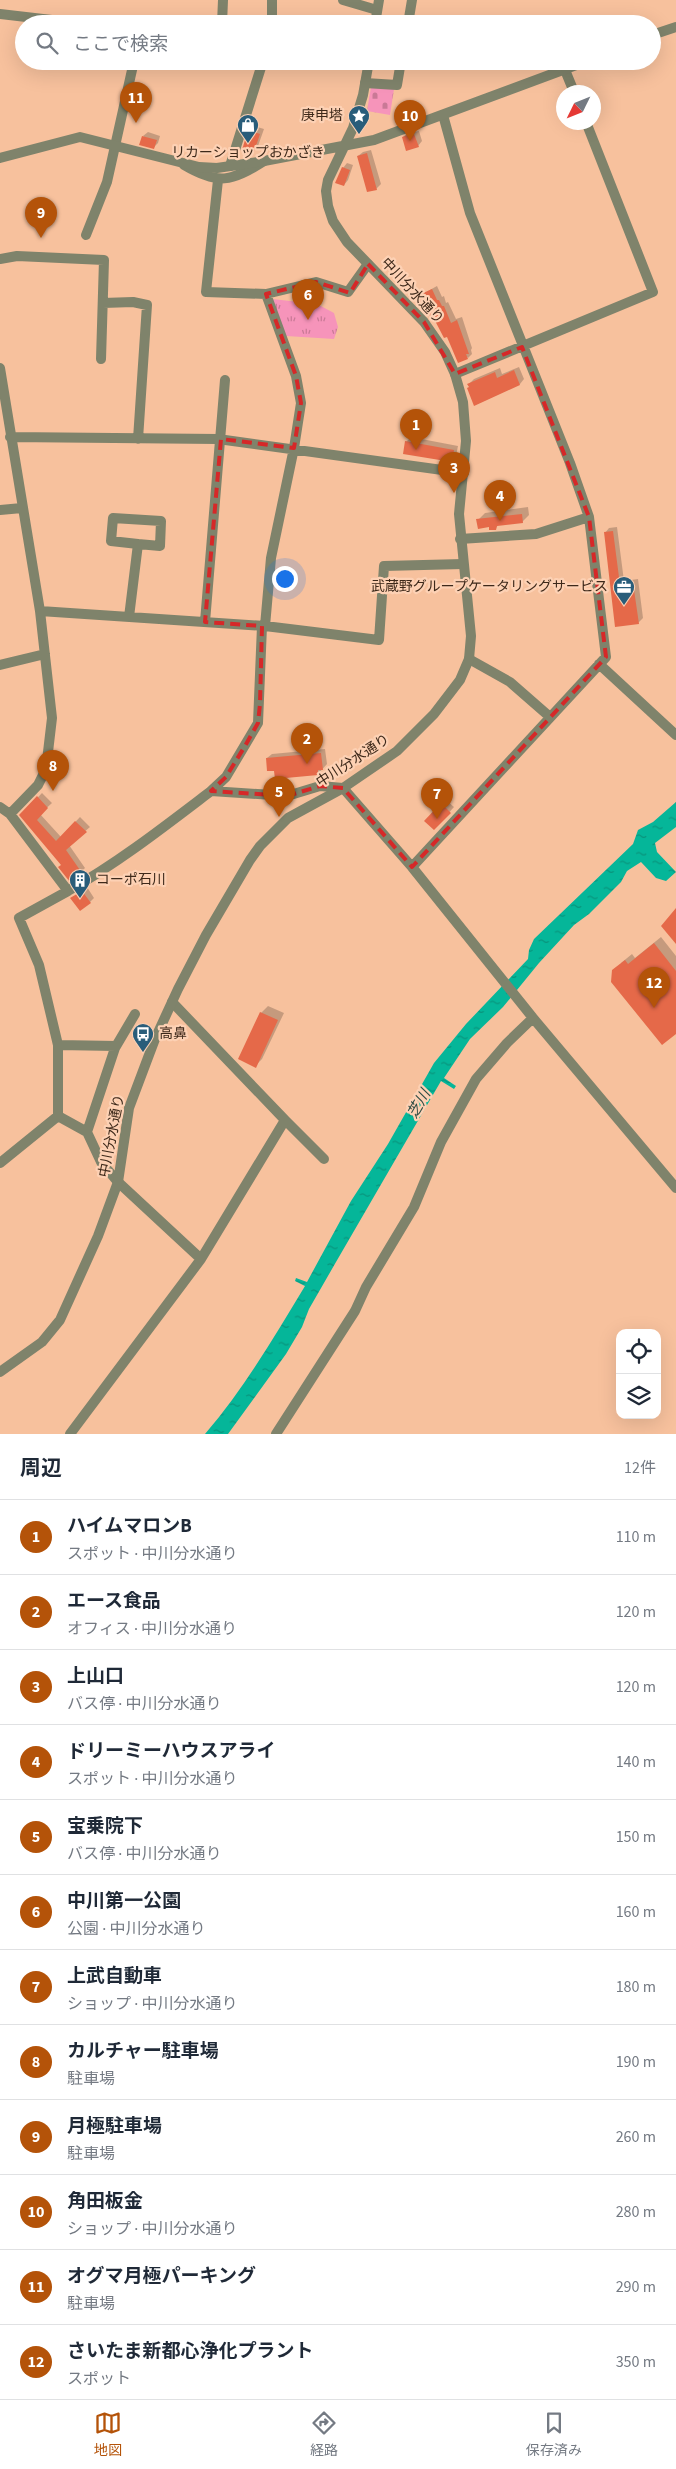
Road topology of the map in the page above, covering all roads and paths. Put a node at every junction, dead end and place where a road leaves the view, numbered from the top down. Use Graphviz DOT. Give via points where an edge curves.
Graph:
graph roads {
  1 [pos="223,0"];
  2 [pos="272,0"];
  3 [pos="343,0"];
  4 [pos="412,0"];
  5 [pos="378,5"];
  6 [pos="0,14"];
  7 [pos="222,15"];
  8 [pos="272,15"];
  9 [pos="410,15"];
  10 [pos="15,16"];
  11 [pos="676,27"];
  12 [pos="661,32"];
  13 [pos="132,70"];
  14 [pos="260,70"];
  15 [pos="368,70"];
  16 [pos="400,70"];
  17 [pos="565,70"];
  18 [pos="366,83"];
  19 [pos="571,85"];
  20 [pos="443,115"];
  21 [pos="589,130"];
  22 [pos="115,147"];
  23 [pos="345,147"];
  24 [pos="0,158"];
  25 [pos="264,161"];
  26 [pos="181,163"];
  27 [pos="230,166"];
  28 [pos="218,180"];
  29 [pos="86,235"];
  30 [pos="0,259"];
  31 [pos="368,264"];
  32 [pos="266,294"];
  33 [pos="103,302"];
  34 [pos="522,347"];
  35 [pos="101,359"];
  36 [pos="0,368"];
  37 [pos="455,374"];
  38 [pos="225,380"];
  39 [pos="10,437"];
  40 [pos="138,439"];
  41 [pos="221,439"];
  42 [pos="294,448"];
  43 [pos="464,473"];
  44 [pos="22,508"];
  45 [pos="0,510"];
  46 [pos="589,516"];
  47 [pos="460,539"];
  48 [pos="138,544"];
  49 [pos="463,564"];
  50 [pos="40,611"];
  51 [pos="130,617"];
  52 [pos="205,622"];
  53 [pos="264,626"];
  54 [pos="45,654"];
  55 [pos="469,658"];
  56 [pos="599,664"];
  57 [pos="0,665"];
  58 [pos="550,717"];
  59 [pos="676,735"];
  60 [pos="342,788"];
  61 [pos="211,791"];
  62 [pos="0,807"];
  63 [pos="10,814"];
  64 [pos="412,867"];
  65 [pos="68,891"];
  66 [pos="172,1002"];
  67 [pos="135,1014"];
  68 [pos="531,1016"];
  69 [pos="58,1045"];
  70 [pos="116,1046"];
  71 [pos="58,1116"];
  72 [pos="285,1120"];
  73 [pos="88,1132"];
  74 [pos="324,1159"];
  75 [pos="0,1162"];
  76 [pos="118,1182"];
  77 [pos="676,1188"];
  78 [pos="201,1259"];
  79 [pos="0,1372"];
  80 [pos="70,1434"];
  81 [pos="276,1434"];
  1 -- 7 [label="street"];
  2 -- 8 [label="street"];
  3 -- 5 [label="street"];
  4 -- 9 [label="street"];
  6 -- 10 [label="street"];
  11 -- 12 [label="street"];
  13 -- 22 [label="street"];
  14 -- 27 [label="street"];
  15 -- 18 [label="street, 中川分水通り"];
  16 -- 18 [label="street" via="397,85"];
  17 -- 19 [label="street"];
  17 -- 20 [label="street"];
  18 -- 23 [label="street, 中川分水通り"];
  20 -- 23 [label="street"];
  20 -- 34 [label="street" via="470,213"];
  21 -- 34 [label="street" via="653,292"];
  22 -- 24 [label="street" via="80,137"];
  22 -- 26 [label="street"];
  22 -- 29 [label="street" via="107,182"];
  23 -- 25 [label="street"];
  23 -- 31 [label="street, 中川分水通り" via="328,180 328,206 340,233"];
  25 -- 27 [label="street"];
  25 -- 28 [label="street" via="236,177"];
  26 -- 27 [label="street" via="199,167"];
  26 -- 28 [label="street"];
  28 -- 32 [label="street" via="206,292"];
  30 -- 33 [label="street" via="17,256 104,260"];
  31 -- 32 [label="street" via="348,292 316,282"];
  31 -- 37 [label="street, 中川分水通り" via="424,322"];
  32 -- 42 [label="street" via="296,376 301,403"];
  33 -- 35 [label="street"];
  33 -- 40 [label="street" via="147,305"];
  34 -- 37 [label="street"];
  34 -- 46 [label="street"];
  36 -- 39 [label="street"];
  37 -- 43 [label="street, 中川分水通り" via="466,423"];
  38 -- 41 [label="street"];
  39 -- 40 [label="street"];
  39 -- 44 [label="street"];
  40 -- 41 [label="street"];
  41 -- 42 [label="street"];
  41 -- 52 [label="street"];
  42 -- 43 [label="street"];
  42 -- 53 [label="street" via="271,558"];
  43 -- 47 [label="street, 中川分水通り" via="459,514"];
  44 -- 45 [label="street"];
  44 -- 50 [label="street"];
  46 -- 47 [label="street" via="536,534"];
  46 -- 56 [label="street" via="606,657"];
  47 -- 49 [label="street, 中川分水通り"];
  48 -- 48 [label="street" via="160,546 162,521 113,518 111,541"];
  48 -- 51 [label="street"];
  49 -- 53 [label="street" via="384,566 379,640"];
  49 -- 55 [label="street, 中川分水通り" via="471,636"];
  50 -- 51 [label="street"];
  50 -- 54 [label="street"];
  51 -- 52 [label="street"];
  52 -- 53 [label="street"];
  53 -- 61 [label="street" via="258,724 226,777"];
  54 -- 57 [label="street"];
  54 -- 63 [label="street" via="52,718 46,770 38,785"];
  55 -- 58 [label="street" via="510,682"];
  55 -- 60 [label="street, 中川分水通り" via="460,680 411,738 381,764"];
  56 -- 58 [label="street"];
  56 -- 59 [label="street"];
  58 -- 64 [label="street"];
  60 -- 61 [label="street" via="320,786 287,796"];
  60 -- 64 [label="street"];
  60 -- 66 [label="street, 中川分水通り" via="288,818 260,846 233,888"];
  61 -- 65 [label="street" via="127,854"];
  62 -- 63 [label="street"];
  63 -- 65 [label="street"];
  64 -- 68 [label="street"];
  65 -- 69 [label="street" via="19,918 38,965"];
  66 -- 72 [label="street"];
  66 -- 76 [label="street, 中川分水通り" via="129,1108"];
  67 -- 70 [label="street"];
  68 -- 77 [label="street"];
  68 -- 81 [label="street" via="476,1079 440,1142 414,1207 366,1286 355,1311"];
  69 -- 70 [label="street"];
  69 -- 71 [label="street"];
  70 -- 73 [label="street"];
  71 -- 73 [label="street"];
  71 -- 75 [label="street"];
  72 -- 74 [label="street"];
  72 -- 78 [label="street"];
  73 -- 76 [label="street" via="101,1162"];
  76 -- 78 [label="street"];
  76 -- 79 [label="street, 中川分水通り" via="60,1320 42,1342"];
  78 -- 80 [label="street"];
}
